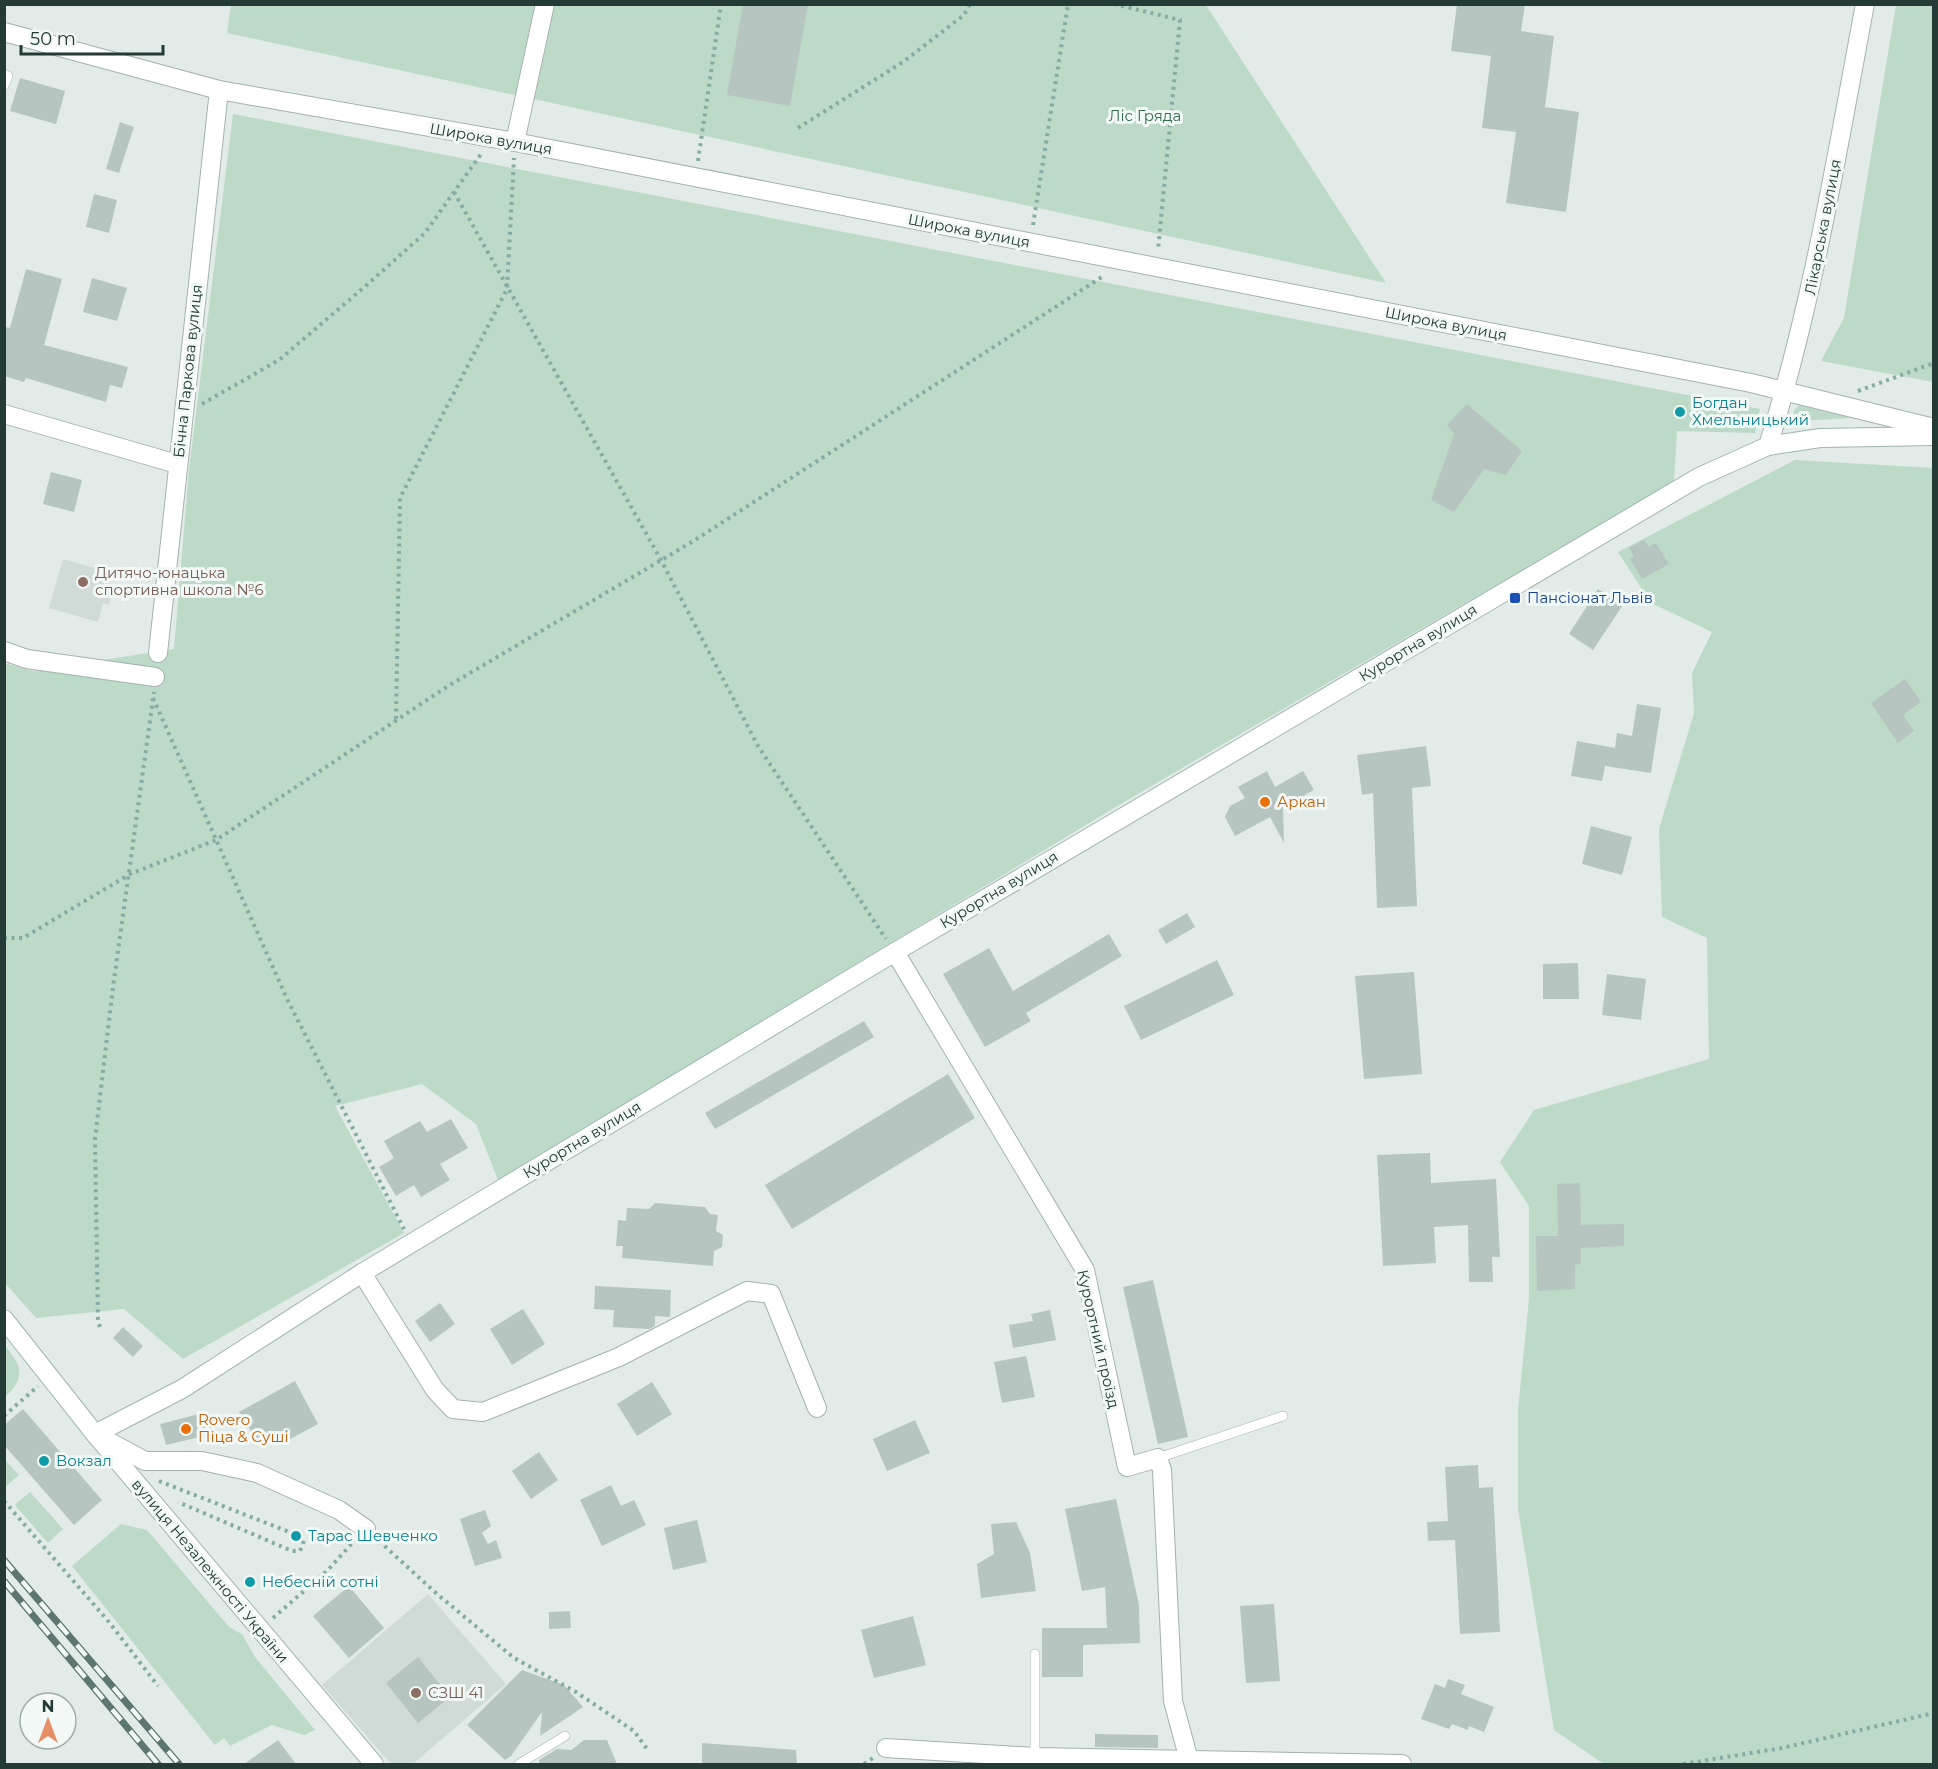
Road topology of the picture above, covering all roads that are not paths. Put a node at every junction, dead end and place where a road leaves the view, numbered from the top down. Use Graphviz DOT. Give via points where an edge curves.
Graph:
graph roads {
  1 [pos="544,4"];
  2 [pos="1865,4"];
  3 [pos="4,32"];
  4 [pos="4,74"];
  5 [pos="4,86"];
  6 [pos="219,90"];
  7 [pos="515,142"];
  8 [pos="1785,390"];
  9 [pos="4,414"];
  10 [pos="1934,428"];
  11 [pos="1934,436"];
  12 [pos="1768,446"];
  13 [pos="177,464"];
  14 [pos="4,651"];
  15 [pos="158,653"];
  16 [pos="155,676"];
  17 [pos="895,952"];
  18 [pos="362,1273"];
  19 [pos="4,1319"];
  20 [pos="817,1408"];
  21 [pos="1283,1416"];
  22 [pos="95,1434"];
  23 [pos="1158,1458"];
  24 [pos="366,1528"];
  25 [pos="1035,1654"];
  26 [pos="565,1736"];
  27 [pos="886,1748"];
  28 [pos="1035,1757"];
  29 [pos="1189,1760"];
  30 [pos="1247,1763"];
  31 [pos="374,1764"];
  32 [pos="519,1764"];
  33 [pos="1402,1764"];
  1 -- 7 [label="street"];
  2 -- 8 [label="street, Лікарська вулиця" via="1813,281"];
  3 -- 6 [label="street, Широка вулиця"];
  4 -- 5 [label="lane" via="8,76"];
  6 -- 7 [label="street, Широка вулиця"];
  6 -- 13 [label="street, Бічна Паркова вулиця"];
  7 -- 8 [label="street, Широка вулиця"];
  8 -- 10 [label="street, Широка вулиця"];
  8 -- 12 [label="street, Лікарська вулиця"];
  9 -- 13 [label="street"];
  11 -- 12 [label="street, Курортна вулиця" via="1820,438"];
  12 -- 17 [label="street, Курортна вулиця" via="1699,477"];
  13 -- 15 [label="street, Бічна Паркова вулиця"];
  14 -- 16 [label="street" via="27,658"];
  17 -- 18 [label="street, Курортна вулиця"];
  17 -- 23 [label="street, Курортний проїзд" via="1085,1270 1127,1467"];
  18 -- 20 [label="street" via="435,1390 453,1409 483,1412 619,1357 747,1291 771,1294"];
  18 -- 22 [label="street, Курортна вулиця" via="182,1389"];
  19 -- 22 [label="street, вулиця Незалежності України"];
  21 -- 23 [label="lane, Курортний проїзд"];
  22 -- 24 [label="street" via="145,1461 202,1461 257,1473 339,1510"];
  22 -- 31 [label="street, вулиця Незалежності України"];
  23 -- 29 [label="street" via="1162,1470 1173,1701"];
  25 -- 28 [label="lane"];
  26 -- 32 [label="lane"];
  27 -- 28 [label="street"];
  28 -- 29 [label="street"];
  29 -- 30 [label="street"];
  30 -- 33 [label="street"];
}
